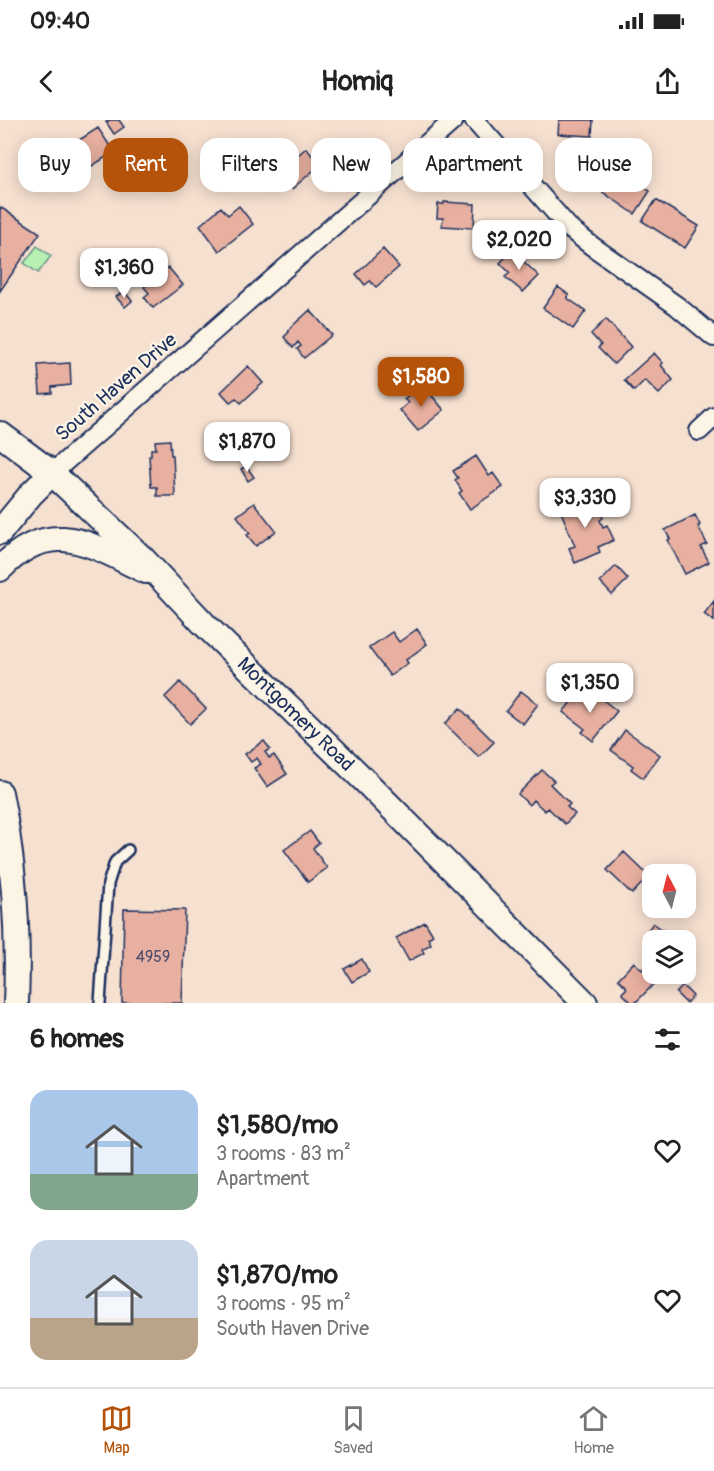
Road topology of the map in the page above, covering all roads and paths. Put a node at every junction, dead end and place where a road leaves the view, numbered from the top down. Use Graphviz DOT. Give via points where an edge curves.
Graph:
graph roads {
  1 [pos="454,120"];
  2 [pos="474,120"];
  3 [pos="714,337"];
  4 [pos="714,417"];
  5 [pos="699,431"];
  6 [pos="0,434"];
  7 [pos="52,473"];
  8 [pos="0,532"];
  9 [pos="0,569"];
  10 [pos="158,576"];
  11 [pos="0,793"];
  12 [pos="128,850"];
  13 [pos="16,1003"];
  14 [pos="100,1003"];
  15 [pos="585,1003"];
  1 -- 7 [label="street, South Haven Drive"];
  2 -- 3 [label="street" via="570,229"];
  4 -- 5 [label="street"];
  6 -- 7 [label="main road, Montgomery Road"];
  7 -- 8 [label="main road"];
  7 -- 10 [label="main road, Montgomery Road"];
  9 -- 10 [label="main road" via="22,549 53,538 90,545"];
  10 -- 15 [label="main road, Montgomery Road"];
  11 -- 13 [label="main road" via="16,922"];
  12 -- 14 [label="lane" via="115,862 108,884"];
}
